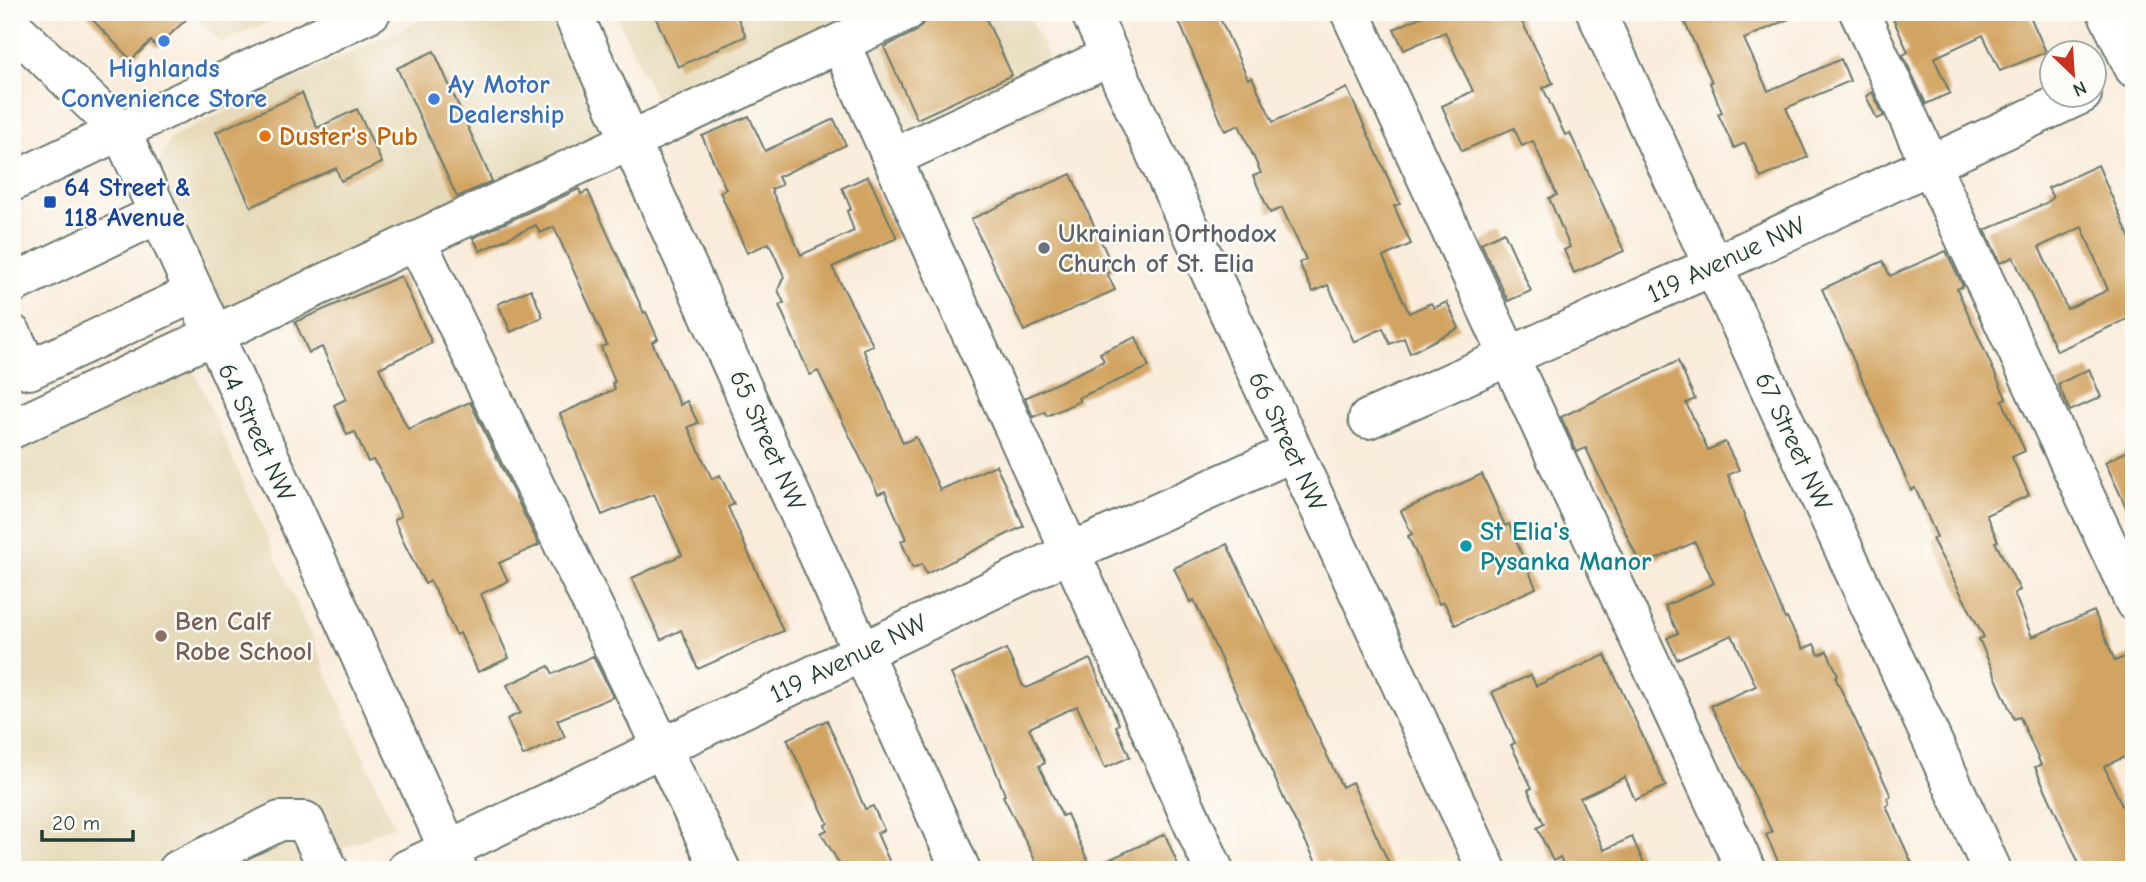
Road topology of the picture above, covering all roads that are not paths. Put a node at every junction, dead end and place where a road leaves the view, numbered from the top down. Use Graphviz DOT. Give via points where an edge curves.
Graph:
graph roads {
  1 [pos="572,12"];
  2 [pos="906,12"];
  3 [pos="1090,12"];
  4 [pos="1350,12"];
  5 [pos="1596,12"];
  6 [pos="1859,12"];
  7 [pos="2108,12"];
  8 [pos="350,16"];
  9 [pos="12,26"];
  10 [pos="840,43"];
  11 [pos="1110,56"];
  12 [pos="2134,69"];
  13 [pos="2108,82"];
  14 [pos="2052,108"];
  15 [pos="121,131"];
  16 [pos="632,140"];
  17 [pos="892,158"];
  18 [pos="1930,165"];
  19 [pos="12,182"];
  20 [pos="158,214"];
  21 [pos="416,240"];
  22 [pos="1713,266"];
  23 [pos="12,284"];
  24 [pos="194,293"];
  25 [pos="12,334"];
  26 [pos="213,335"];
  27 [pos="1509,356"];
  28 [pos="1368,419"];
  29 [pos="12,429"];
  30 [pos="1293,452"];
  31 [pos="1069,553"];
  32 [pos="2134,600"];
  33 [pos="863,650"];
  34 [pos="664,748"];
  35 [pos="454,860"];
  36 [pos="178,870"];
  37 [pos="329,870"];
  38 [pos="406,870"];
  39 [pos="721,870"];
  40 [pos="961,870"];
  41 [pos="1214,870"];
  42 [pos="1487,870"];
  43 [pos="1746,870"];
  44 [pos="1992,870"];
  1 -- 16 [label="street, 65 Street NW"];
  2 -- 10 [label="street"];
  3 -- 11 [label="street, 66 Street NW"];
  4 -- 27 [label="street"];
  5 -- 22 [label="street, 67 Street NW"];
  6 -- 18 [label="street"];
  7 -- 12 [label="street"];
  8 -- 15 [label="street"];
  9 -- 15 [label="street, 64 Street NW"];
  10 -- 16 [label="street"];
  10 -- 17 [label="street"];
  11 -- 17 [label="street"];
  11 -- 30 [label="street, 66 Street NW"];
  12 -- 13 [label="street"];
  14 -- 18 [label="street, 119 Avenue NW"];
  15 -- 19 [label="street"];
  15 -- 20 [label="street, 64 Street NW"];
  16 -- 21 [label="street"];
  16 -- 33 [label="street, 65 Street NW"];
  17 -- 31 [label="street"];
  18 -- 22 [label="street, 119 Avenue NW"];
  18 -- 32 [label="street"];
  20 -- 23 [label="street"];
  20 -- 24 [label="street, 64 Street NW"];
  21 -- 26 [label="street"];
  21 -- 34 [label="street"];
  22 -- 27 [label="street, 119 Avenue NW"];
  22 -- 44 [label="street, 67 Street NW"];
  24 -- 25 [label="street" via="29,370"];
  24 -- 26 [label="street, 64 Street NW"];
  26 -- 29 [label="street"];
  26 -- 35 [label="street, 64 Street NW"];
  27 -- 28 [label="street, 119 Avenue NW"];
  27 -- 43 [label="street"];
  30 -- 31 [label="street, 119 Avenue NW"];
  30 -- 42 [label="street, 66 Street NW"];
  31 -- 33 [label="street, 119 Avenue NW"];
  31 -- 41 [label="street"];
  33 -- 34 [label="street, 119 Avenue NW"];
  33 -- 40 [label="street, 65 Street NW"];
  34 -- 35 [label="street, 119 Avenue NW"];
  34 -- 39 [label="street"];
  35 -- 38 [label="street, 119 Avenue NW"];
  36 -- 37 [label="street" via="280,821 304,821"];
}
